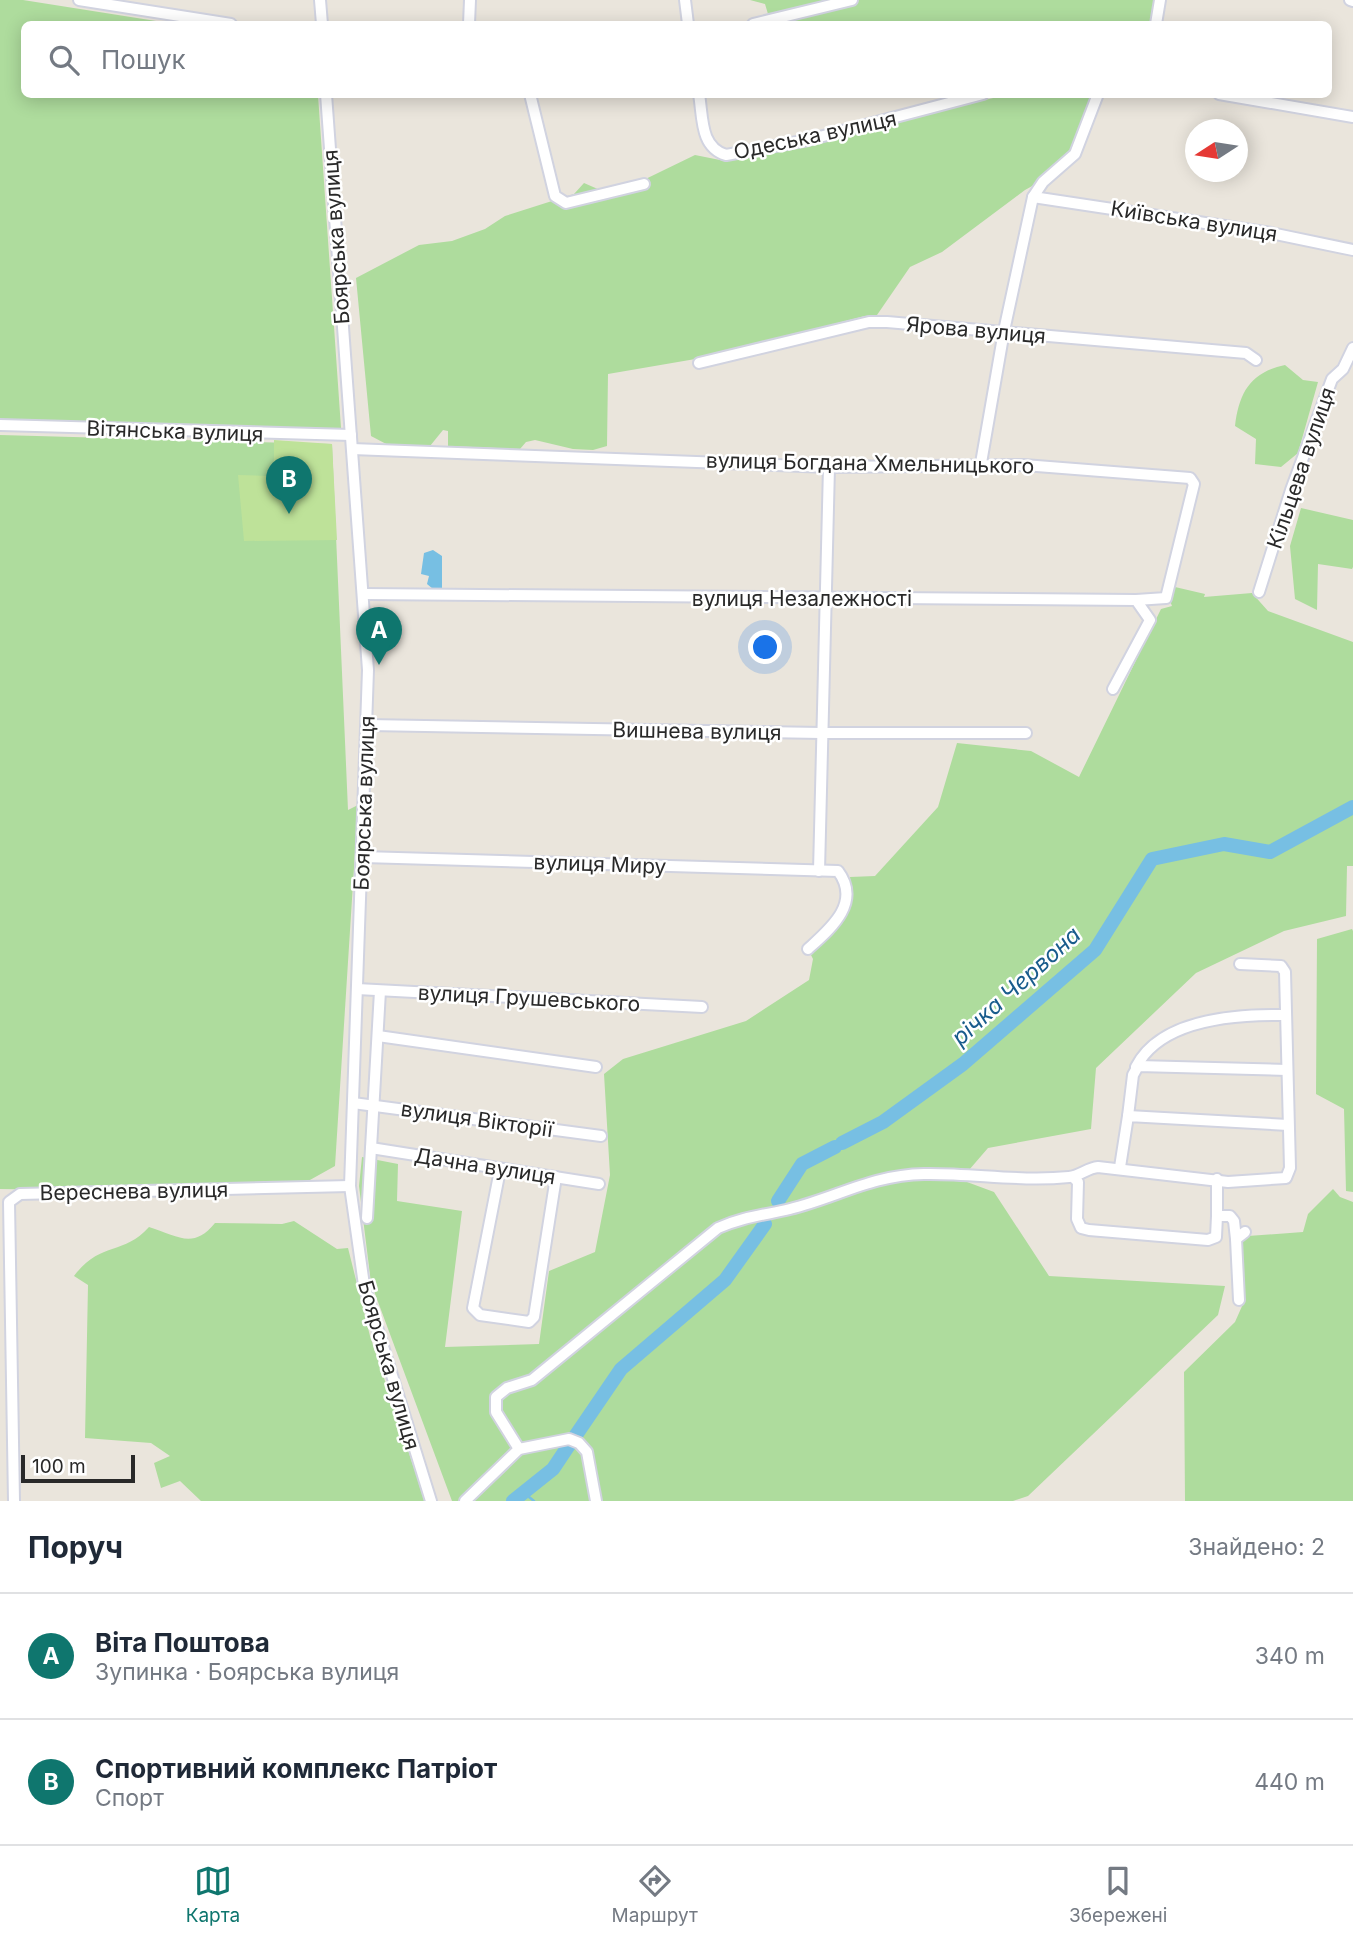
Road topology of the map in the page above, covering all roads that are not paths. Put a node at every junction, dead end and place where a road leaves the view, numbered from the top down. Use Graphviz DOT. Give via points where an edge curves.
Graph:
graph roads {
  1 [pos="79,0"];
  2 [pos="320,0"];
  3 [pos="470,0"];
  4 [pos="685,0"];
  5 [pos="852,0"];
  6 [pos="1160,0"];
  7 [pos="212,21"];
  8 [pos="322,21"];
  9 [pos="469,21"];
  10 [pos="688,21"];
  11 [pos="765,21"];
  12 [pos="1156,21"];
  13 [pos="326,98"];
  14 [pos="531,98"];
  15 [pos="700,98"];
  16 [pos="967,98"];
  17 [pos="1096,98"];
  18 [pos="1242,98"];
  19 [pos="1353,117"];
  20 [pos="644,184"];
  21 [pos="1034,197"];
  22 [pos="1353,250"];
  23 [pos="1004,331"];
  24 [pos="1353,348"];
  25 [pos="1256,360"];
  26 [pos="699,363"];
  27 [pos="1348,371"];
  28 [pos="0,425"];
  29 [pos="351,435"];
  30 [pos="352,449"];
  31 [pos="981,463"];
  32 [pos="830,467"];
  33 [pos="1259,592"];
  34 [pos="364,594"];
  35 [pos="828,598"];
  36 [pos="1136,600"];
  37 [pos="1113,689"];
  38 [pos="368,725"];
  39 [pos="821,733"];
  40 [pos="1026,733"];
  41 [pos="363,857"];
  42 [pos="818,871"];
  43 [pos="808,949"];
  44 [pos="1240,964"];
  45 [pos="357,989"];
  46 [pos="380,991"];
  47 [pos="702,1007"];
  48 [pos="1286,1014"];
  49 [pos="378,1036"];
  50 [pos="596,1067"];
  51 [pos="1135,1070"];
  52 [pos="1287,1070"];
  53 [pos="353,1103"];
  54 [pos="374,1105"];
  55 [pos="1128,1116"];
  56 [pos="1289,1125"];
  57 [pos="601,1136"];
  58 [pos="371,1148"];
  59 [pos="1120,1167"];
  60 [pos="500,1170"];
  61 [pos="556,1177"];
  62 [pos="1073,1177"];
  63 [pos="1217,1179"];
  64 [pos="599,1184"];
  65 [pos="350,1186"];
  66 [pos="1217,1216"];
  67 [pos="367,1218"];
  68 [pos="5,1261"];
  69 [pos="1239,1300"];
  70 [pos="519,1449"];
  71 [pos="13,1501"];
  72 [pos="431,1501"];
  73 [pos="466,1501"];
  74 [pos="596,1501"];
  1 -- 7 [label="street"];
  2 -- 8 [label="street"];
  3 -- 9 [label="street"];
  4 -- 10 [label="street"];
  5 -- 11 [label="street"];
  6 -- 12 [label="street"];
  13 -- 29 [label="street, Боярська вулиця"];
  14 -- 20 [label="street" via="555,196 566,203"];
  15 -- 16 [label="street, Одеська вулиця" via="708,145 726,155"];
  17 -- 21 [label="street" via="1074,154 1043,182"];
  18 -- 19 [label="street"];
  21 -- 22 [label="street, Київська вулиця"];
  21 -- 23 [label="street"];
  23 -- 25 [label="street, Ярова вулиця" via="1246,353"];
  23 -- 26 [label="street, Ярова вулиця" via="869,322"];
  23 -- 31 [label="street"];
  24 -- 27 [label="street, Кільцева вулиця"];
  27 -- 33 [label="street, Кільцева вулиця" via="1332,379"];
  28 -- 29 [label="street, Вітянська вулиця"];
  29 -- 30 [label="street, Боярська вулиця"];
  30 -- 32 [label="street, вулиця Богдана Хмельницького"];
  30 -- 34 [label="street, Боярська вулиця"];
  31 -- 32 [label="street, вулиця Богдана Хмельницького"];
  31 -- 36 [label="street, вулиця Богдана Хмельницького" via="1190,478 1194,484 1166,598"];
  32 -- 35 [label="street"];
  34 -- 35 [label="street, вулиця Незалежності"];
  34 -- 38 [label="street, Боярська вулиця"];
  35 -- 36 [label="street, вулиця Незалежності"];
  35 -- 39 [label="street"];
  36 -- 37 [label="street" via="1150,620"];
  38 -- 39 [label="street, Вишнева вулиця"];
  38 -- 41 [label="street, Боярська вулиця"];
  39 -- 40 [label="street, Вишнева вулиця"];
  39 -- 42 [label="street"];
  41 -- 42 [label="street, вулиця Миру"];
  41 -- 45 [label="street, Боярська вулиця"];
  42 -- 43 [label="street, вулиця Миру" via="838,871 845,880 847,899 839,921"];
  44 -- 48 [label="street" via="1284,968"];
  45 -- 46 [label="street, вулиця Грушевського"];
  45 -- 53 [label="street, Боярська вулиця"];
  46 -- 47 [label="street, вулиця Грушевського"];
  46 -- 49 [label="street"];
  48 -- 51 [label="street" via="1202,1023 1154,1045"];
  48 -- 52 [label="street"];
  49 -- 50 [label="street"];
  49 -- 54 [label="street"];
  51 -- 52 [label="street" via="1144,1065"];
  51 -- 55 [label="street"];
  52 -- 56 [label="street"];
  53 -- 54 [label="street, вулиця Вікторії"];
  53 -- 65 [label="street, Боярська вулиця"];
  54 -- 57 [label="street, вулиця Вікторії"];
  54 -- 58 [label="street"];
  55 -- 56 [label="street"];
  55 -- 59 [label="street"];
  56 -- 63 [label="street" via="1286,1178"];
  58 -- 60 [label="street, Дачна вулиця"];
  58 -- 67 [label="street"];
  59 -- 62 [label="street" via="1089,1168"];
  59 -- 63 [label="street"];
  60 -- 61 [label="street, Дачна вулиця"];
  60 -- 61 [label="street" via="473,1308 480,1315 529,1322 534,1317"];
  61 -- 64 [label="street, Дачна вулиця"];
  62 -- 66 [label="street" via="1078,1182 1081,1228 1208,1240 1216,1237"];
  62 -- 70 [label="street" via="1020,1180 923,1174 876,1179 792,1209 742,1217 718,1228 532,1380 496,1397 496,1412"];
  63 -- 66 [label="street"];
  65 -- 68 [label="street, Вереснева вулиця" via="20,1194 9,1202"];
  65 -- 72 [label="street, Боярська вулиця" via="364,1285"];
  66 -- 69 [label="street" via="1230,1216 1241,1236"];
  68 -- 71 [label="street, Вереснева вулиця"];
  70 -- 73 [label="street"];
  70 -- 74 [label="street" via="569,1438 579,1443 587,1452"];
}
